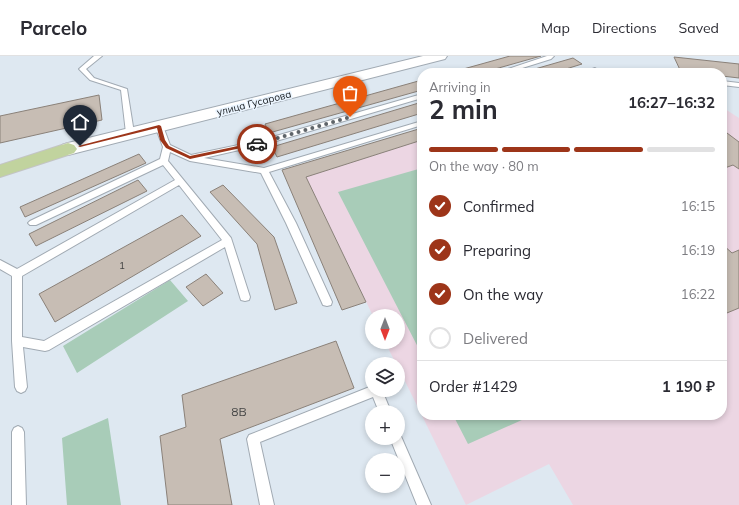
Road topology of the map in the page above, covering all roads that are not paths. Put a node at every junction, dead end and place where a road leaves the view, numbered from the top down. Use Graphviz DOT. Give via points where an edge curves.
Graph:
graph roads {
  1 [pos="99,56"];
  2 [pos="440,56"];
  3 [pos="551,56"];
  4 [pos="516,68"];
  5 [pos="727,84"];
  6 [pos="739,85"];
  7 [pos="417,97"];
  8 [pos="417,125"];
  9 [pos="159,126"];
  10 [pos="130,133"];
  11 [pos="167,147"];
  12 [pos="68,149"];
  13 [pos="190,158"];
  14 [pos="164,161"];
  15 [pos="0,162"];
  16 [pos="0,170"];
  17 [pos="264,171"];
  18 [pos="180,181"];
  19 [pos="33,223"];
  20 [pos="228,241"];
  21 [pos="0,264"];
  22 [pos="17,274"];
  23 [pos="245,297"];
  24 [pos="327,302"];
  25 [pos="17,341"];
  26 [pos="21,387"];
  27 [pos="382,405"];
  28 [pos="18,432"];
  29 [pos="399,445"];
  30 [pos="422,504"];
  31 [pos="19,505"];
  32 [pos="267,505"];
  1 -- 10 [label="lane" via="82,69 92,79 124,89"];
  2 -- 9 [label="main road, улица Гусарова"];
  3 -- 4 [label="lane"];
  5 -- 6 [label="lane"];
  7 -- 13 [label="lane" via="263,142"];
  8 -- 17 [label="lane"];
  9 -- 10 [label="main road, улица Гусарова"];
  9 -- 11 [label="lane"];
  10 -- 12 [label="main road, улица Гусарова"];
  11 -- 13 [label="lane"];
  11 -- 14 [label="lane"];
  12 -- 15 [label="main road"];
  12 -- 16 [label="main road"];
  13 -- 17 [label="lane"];
  14 -- 18 [label="lane"];
  14 -- 19 [label="lane"];
  17 -- 24 [label="lane"];
  18 -- 20 [label="lane"];
  18 -- 22 [label="lane"];
  20 -- 23 [label="lane"];
  20 -- 25 [label="lane" via="45,346"];
  21 -- 22 [label="lane"];
  22 -- 25 [label="lane"];
  25 -- 26 [label="lane"];
  27 -- 32 [label="lane" via="376,390 253,438"];
  28 -- 31 [label="lane"];
  29 -- 30 [label="lane"];
}
